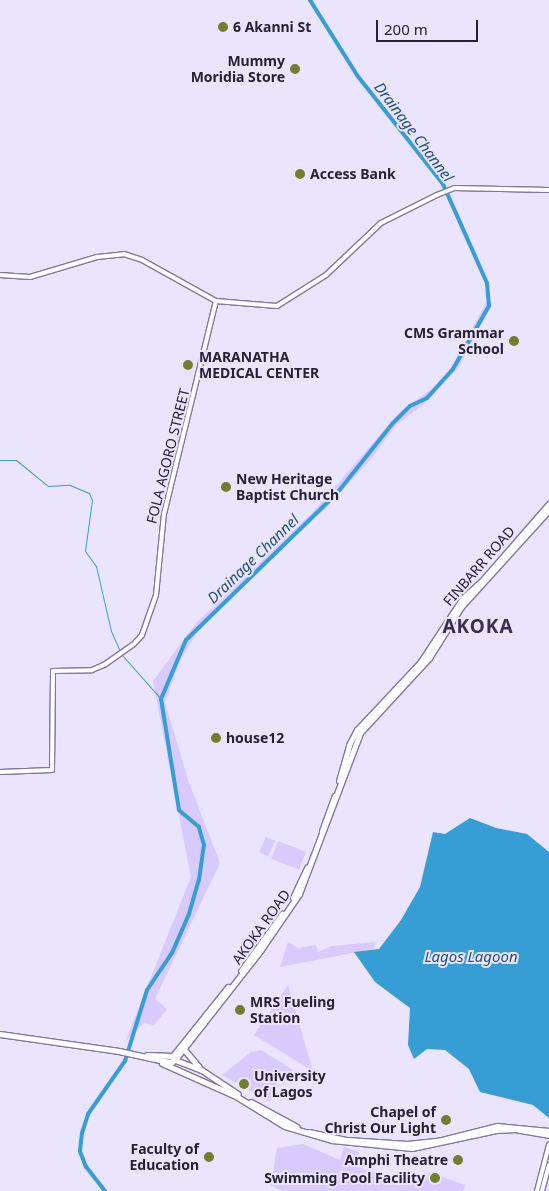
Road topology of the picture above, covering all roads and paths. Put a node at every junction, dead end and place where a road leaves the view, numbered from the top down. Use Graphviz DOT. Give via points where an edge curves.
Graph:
graph roads {
  1 [pos="549,190"];
  2 [pos="0,275"];
  3 [pos="216,301"];
  4 [pos="549,504"];
  5 [pos="549,510"];
  6 [pos="354,738"];
  7 [pos="0,772"];
  8 [pos="298,893"];
  9 [pos="0,1034"];
  10 [pos="184,1049"];
  11 [pos="128,1053"];
  12 [pos="176,1053"];
  13 [pos="147,1058"];
  14 [pos="164,1058"];
  15 [pos="175,1059"];
  16 [pos="202,1070"];
  17 [pos="185,1072"];
  18 [pos="210,1076"];
  19 [pos="203,1082"];
  20 [pos="549,1131"];
  21 [pos="549,1135"];
  22 [pos="549,1145"];
  23 [pos="549,1165"];
  24 [pos="536,1191"];
  25 [pos="542,1191"];
  1 -- 3 [label="street" via="454,188 381,223 326,275 277,306"];
  2 -- 3 [label="street" via="30,277 97,257 124,254 142,260"];
  3 -- 7 [label="street, FOLA AGORO STREET" via="164,514 156,595 142,634 119,656 92,670 53,672 52,770"];
  4 -- 6 [label="main road, FINBARR ROAD" via="458,604 420,663 377,706"];
  5 -- 6 [label="main road, FINBARR ROAD" via="461,607 429,658"];
  6 -- 8 [label="main road, AKOKA ROAD" via="334,807"];
  8 -- 10 [label="main road, AKOKA ROAD" via="260,951"];
  8 -- 12 [label="main road"];
  9 -- 11 [label="main road"];
  10 -- 15 [label="main road, AKOKA ROAD"];
  10 -- 16 [label="main road"];
  11 -- 13 [label="main road"];
  11 -- 14 [label="main road"];
  12 -- 14 [label="main road"];
  12 -- 15 [label="main road"];
  13 -- 15 [label="main road" via="170,1062"];
  13 -- 17 [label="main road"];
  14 -- 15 [label="main road"];
  15 -- 16 [label="main road"];
  15 -- 17 [label="main road"];
  16 -- 18 [label="main road"];
  17 -- 19 [label="main road"];
  18 -- 19 [label="main road" via="203,1076"];
  18 -- 20 [label="main road" via="288,1123 331,1137 407,1144 438,1141 498,1126"];
  19 -- 21 [label="main road" via="236,1096 286,1126 332,1140 412,1148 505,1129"];
  22 -- 24 [label="street"];
  23 -- 25 [label="street"];
}
